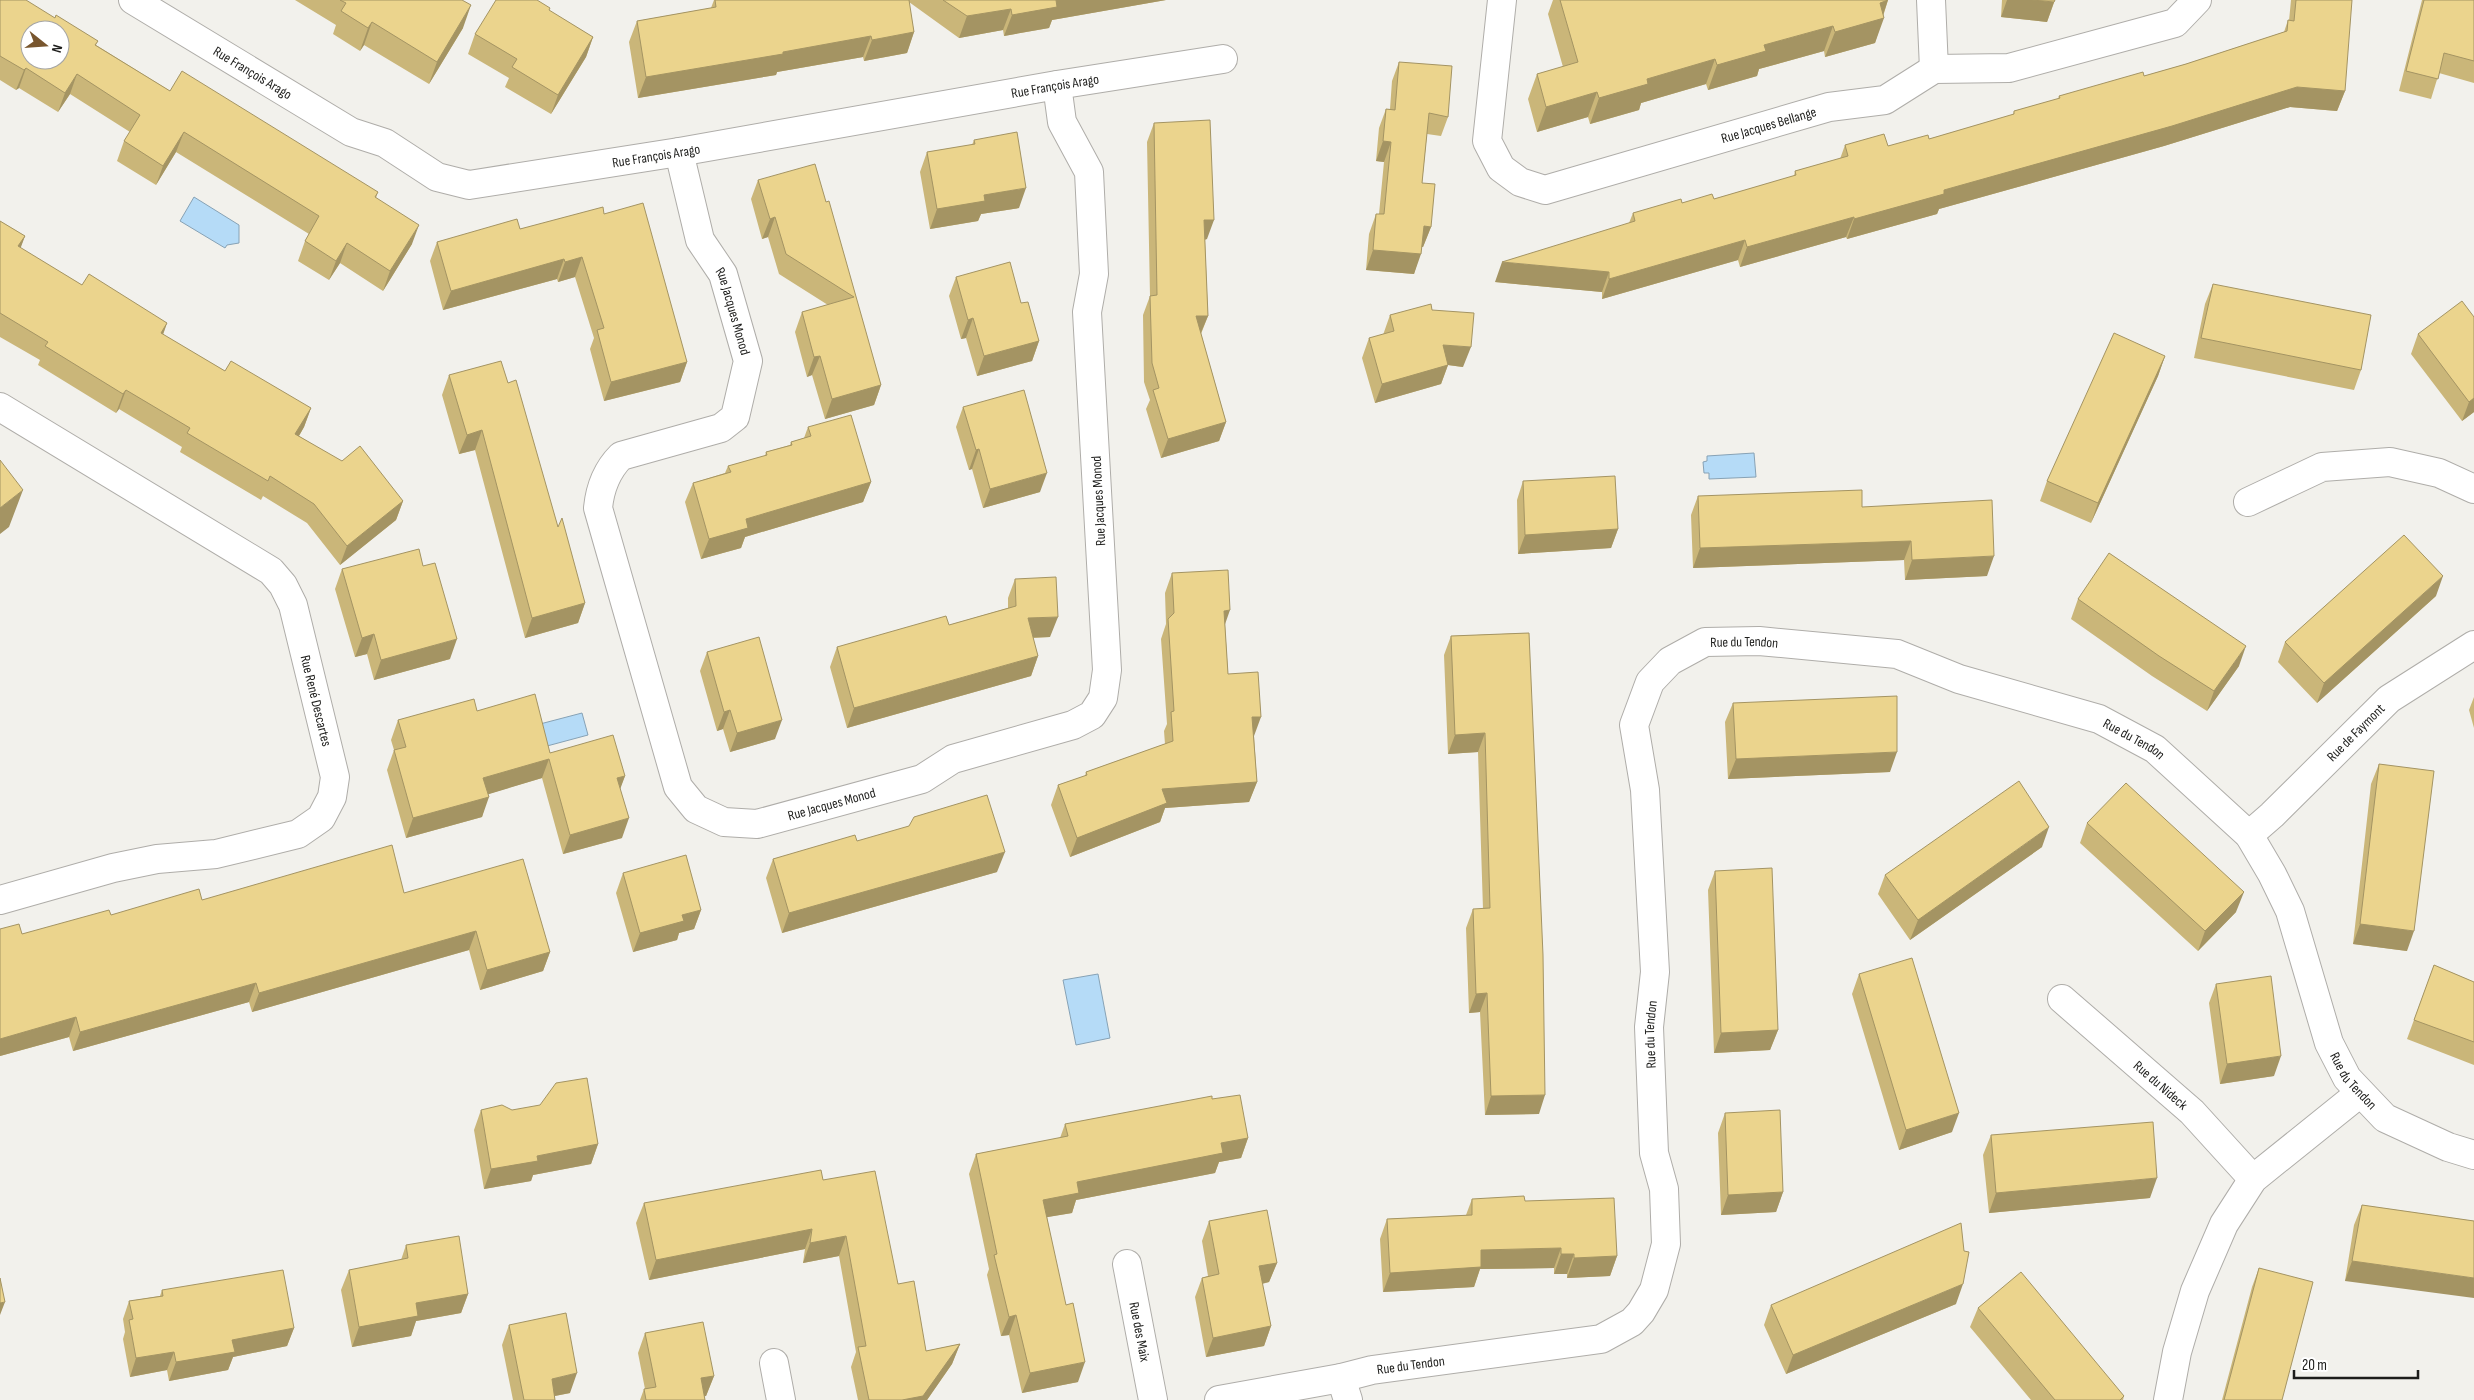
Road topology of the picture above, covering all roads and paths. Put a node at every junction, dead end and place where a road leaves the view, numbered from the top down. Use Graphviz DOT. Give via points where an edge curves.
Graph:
graph roads {
  1 [pos="133,0"];
  2 [pos="1502,0"];
  3 [pos="1931,0"];
  4 [pos="2197,0"];
  5 [pos="1223,59"];
  6 [pos="1934,69"];
  7 [pos="1057,85"];
  8 [pos="679,152"];
  9 [pos="0,407"];
  10 [pos="2474,489"];
  11 [pos="2248,502"];
  12 [pos="2474,645"];
  13 [pos="2249,835"];
  14 [pos="0,900"];
  15 [pos="2062,999"];
  16 [pos="2360,1093"];
  17 [pos="2474,1155"];
  18 [pos="2253,1179"];
  19 [pos="1127,1264"];
  20 [pos="774,1363"];
  21 [pos="1345,1389"];
  22 [pos="781,1400"];
  23 [pos="1153,1400"];
  24 [pos="1219,1400"];
  25 [pos="2168,1400"];
  1 -- 8 [label="street, Rue François Arago" via="351,132 385,143 437,177 469,185"];
  2 -- 6 [label="street, Rue Jacques Bellange" via="1487,142 1501,168 1520,182 1545,190 1829,107 1885,100"];
  3 -- 6 [label="street"];
  4 -- 6 [label="street" via="2175,23 2008,68"];
  5 -- 7 [label="street, Rue François Arago"];
  7 -- 8 [label="street, Rue François Arago"];
  7 -- 8 [label="street, Rue Jacques Monod" via="1062,122 1089,172 1094,274 1087,312 1107,670 1103,698 1092,715 1073,725 953,759 922,779 757,824 724,822 696,810 678,787 598,508 599,491 611,466 621,456 721,428 735,417 740,398 748,362 723,274 700,240"];
  9 -- 14 [label="street, Rue René Descartes" via="271,571 283,585 292,605 336,777 332,797 322,818 298,834 216,854 157,859 113,868"];
  10 -- 11 [label="street" via="2439,473 2390,462 2322,467"];
  12 -- 13 [label="street, Rue de Faymont" via="2389,699"];
  13 -- 16 [label="street, Rue du Tendon" via="2290,911 2329,1042 2347,1078"];
  13 -- 21 [label="street, Rue du Tendon" via="2155,749 2099,719 1959,679 1896,654 1759,641 1705,642 1670,661 1650,682 1634,725 1646,790 1655,972 1650,1028 1654,1153 1664,1189 1666,1244 1654,1290 1632,1322 1601,1339 1372,1370"];
  15 -- 18 [label="street, Rue du Nideck" via="2192,1112"];
  16 -- 17 [label="street, Rue du Tendon" via="2385,1118 2448,1147"];
  16 -- 18 [label="street"];
  18 -- 25 [label="street" via="2224,1224 2195,1291 2177,1352"];
  19 -- 23 [label="street, Rue des Maix"];
  20 -- 22 [label="street"];
  21 -- 24 [label="street"];
}
